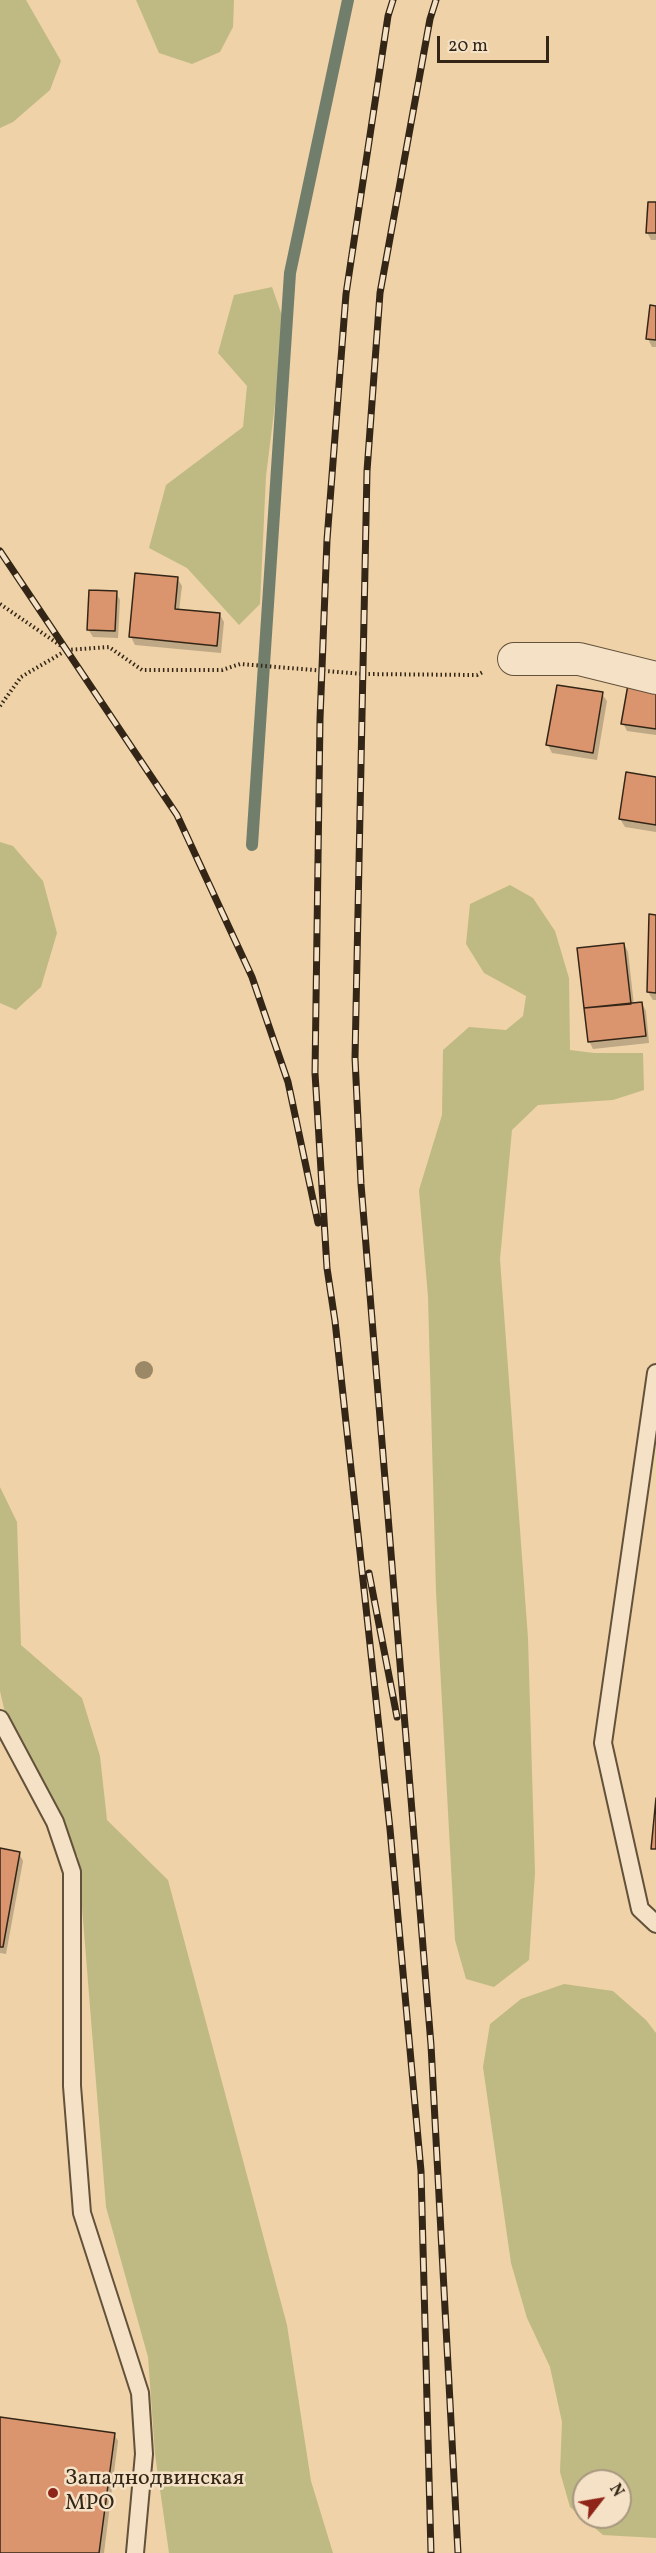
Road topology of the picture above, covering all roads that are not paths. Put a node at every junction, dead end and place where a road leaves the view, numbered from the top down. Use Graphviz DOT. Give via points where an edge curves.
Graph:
graph roads {
  1 [pos="514,660"];
  2 [pos="656,678"];
  3 [pos="656,1373"];
  4 [pos="0,1719"];
  5 [pos="656,1924"];
  6 [pos="135,2553"];
  1 -- 2 [label="street" via="579,659"];
  3 -- 5 [label="lane" via="603,1743 640,1909"];
  4 -- 6 [label="lane" via="55,1822 72,1872 72,2086 82,2213 140,2393 144,2454"];
}
